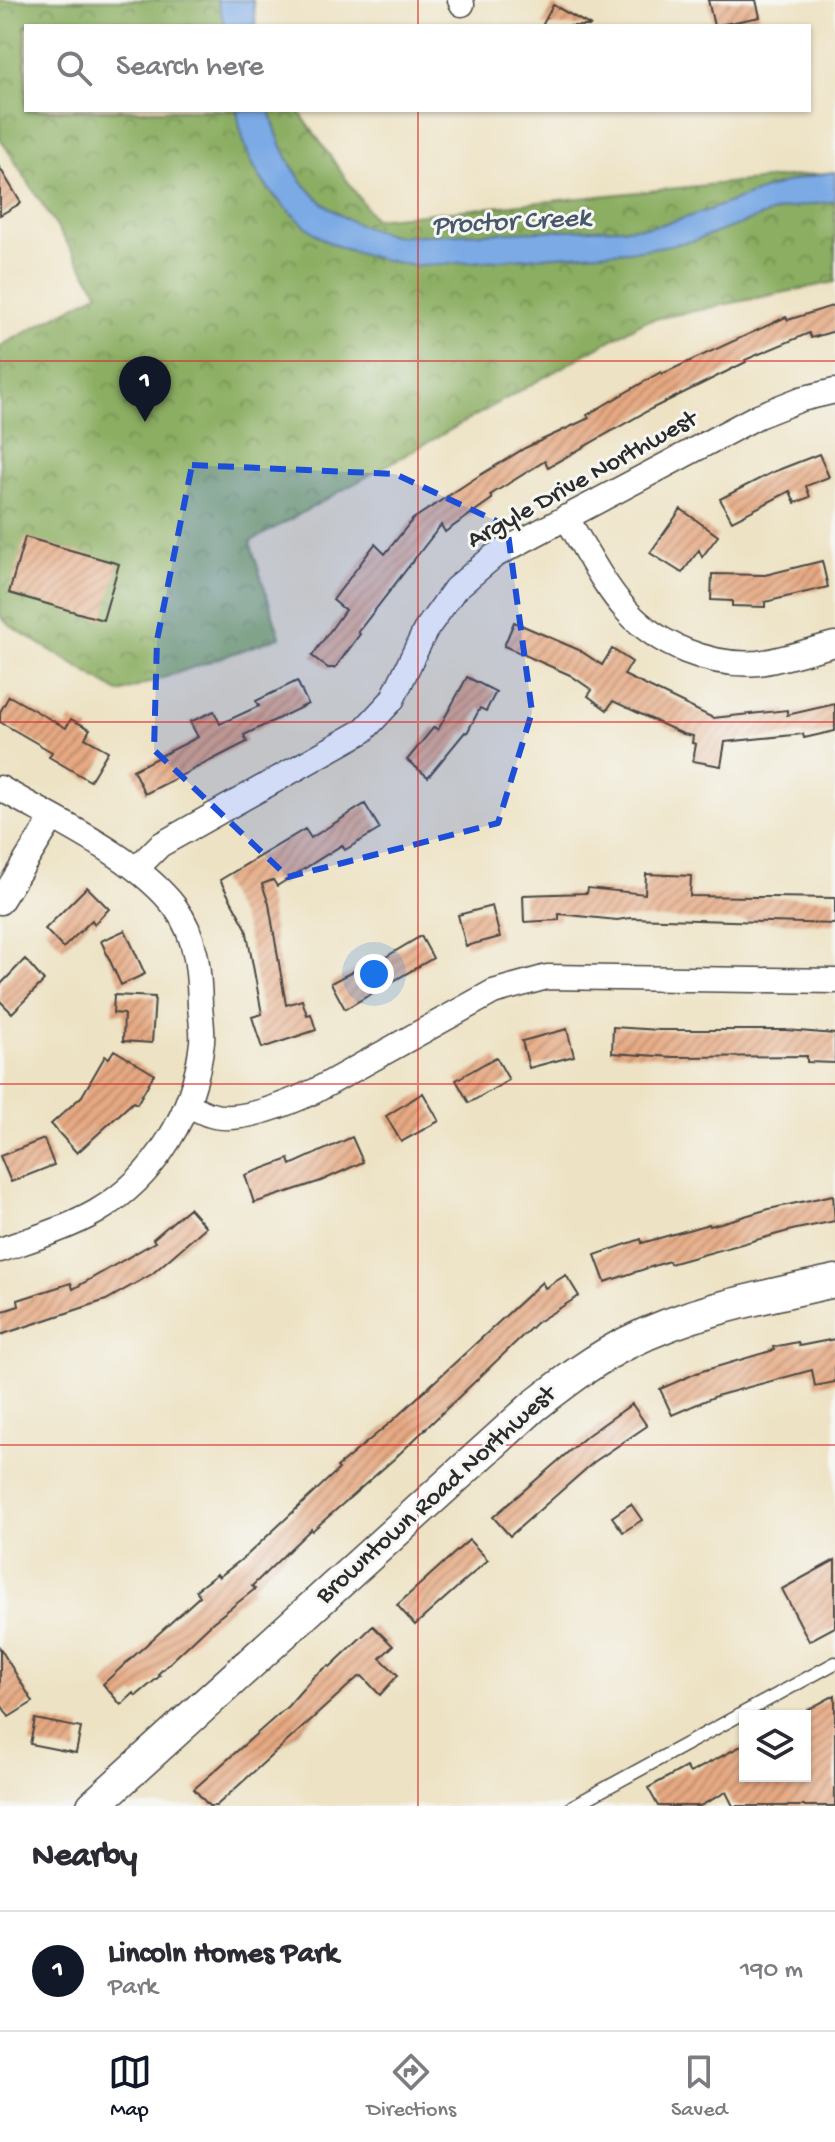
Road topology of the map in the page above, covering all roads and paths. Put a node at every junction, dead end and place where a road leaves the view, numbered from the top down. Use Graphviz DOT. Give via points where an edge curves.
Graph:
graph roads {
  1 [pos="835,391"];
  2 [pos="566,517"];
  3 [pos="835,644"];
  4 [pos="0,788"];
  5 [pos="52,819"];
  6 [pos="137,868"];
  7 [pos="0,902"];
  8 [pos="835,981"];
  9 [pos="188,1104"];
  10 [pos="0,1250"];
  11 [pos="835,1281"];
  12 [pos="835,1663"];
  13 [pos="93,1806"];
  14 [pos="573,1806"];
  1 -- 2 [label="street, Argyle Drive Northwest" via="758,416"];
  2 -- 3 [label="street" via="627,612 657,637 697,656 758,663"];
  2 -- 6 [label="street, Argyle Drive Northwest" via="494,556 455,589 425,631 392,700 363,731 160,845"];
  4 -- 5 [label="street"];
  5 -- 6 [label="street"];
  5 -- 7 [label="street"];
  6 -- 9 [label="street" via="175,908 198,963 202,1042"];
  8 -- 9 [label="street" via="547,977 493,992 284,1105 229,1118"];
  9 -- 10 [label="street" via="173,1135 124,1192 62,1228"];
  11 -- 13 [label="street, Browntown Road Northwest" via="670,1323 578,1372 534,1406"];
  12 -- 14 [label="lane"];
}
